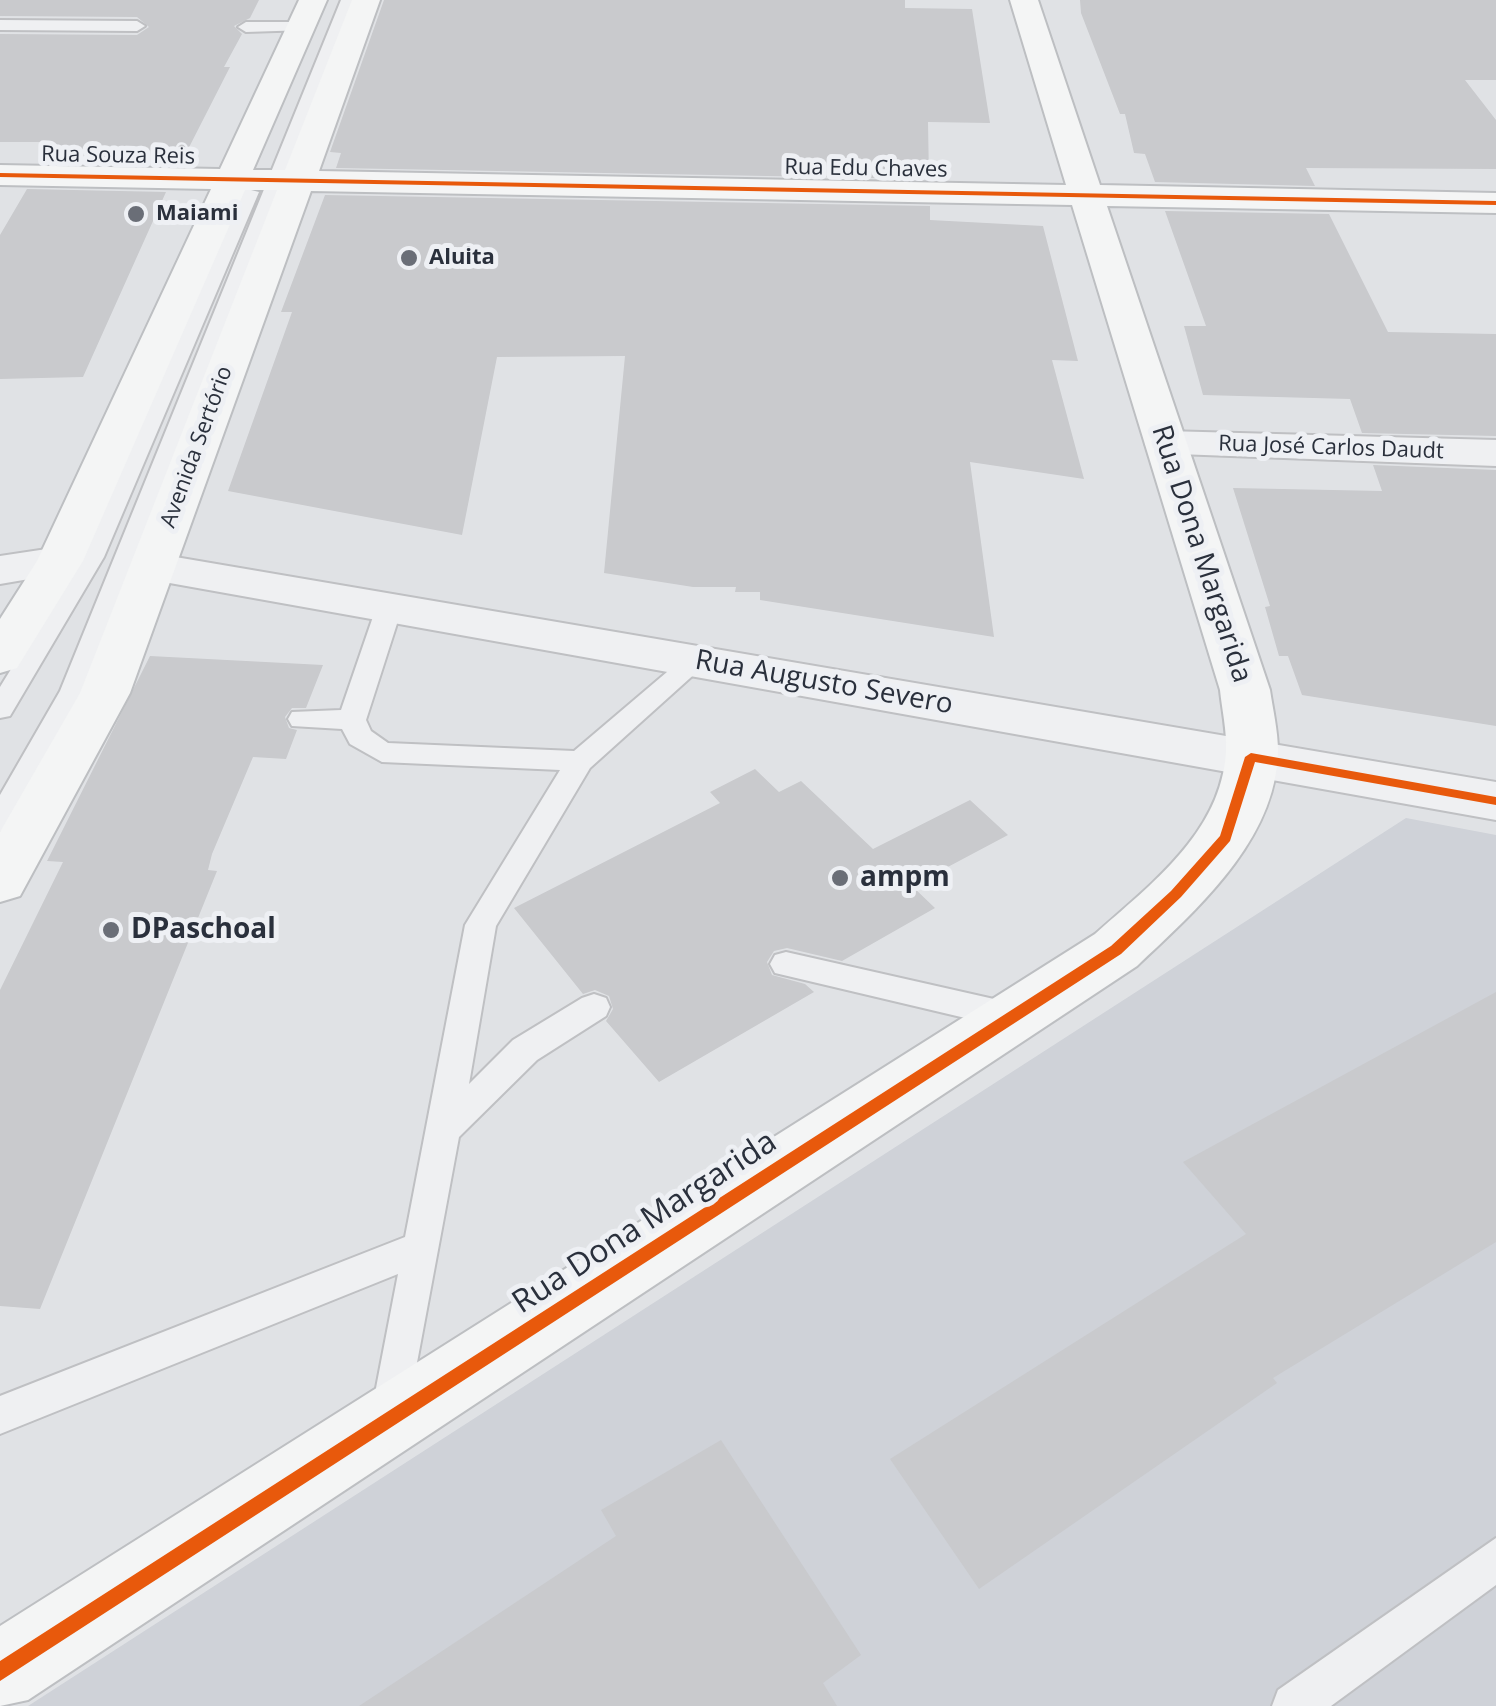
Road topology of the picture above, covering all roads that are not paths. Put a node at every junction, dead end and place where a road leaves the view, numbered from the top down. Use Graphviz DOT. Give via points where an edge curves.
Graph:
graph roads {
  1 [pos="330,0"];
  2 [pos="348,0"];
  3 [pos="366,0"];
  4 [pos="1024,0"];
  5 [pos="307,13"];
  6 [pos="0,25"];
  7 [pos="138,26"];
  8 [pos="246,27"];
  9 [pos="270,142"];
  10 [pos="265,174"];
  11 [pos="0,175"];
  12 [pos="1085,192"];
  13 [pos="1496,203"];
  14 [pos="1166,444"];
  15 [pos="1496,454"];
  16 [pos="76,559"];
  17 [pos="138,565"];
  18 [pos="0,570"];
  19 [pos="389,608"];
  20 [pos="0,657"];
  21 [pos="696,661"];
  22 [pos="0,709"];
  23 [pos="302,719"];
  24 [pos="352,720"];
  25 [pos="1252,757"];
  26 [pos="580,760"];
  27 [pos="1496,801"];
  28 [pos="0,821"];
  29 [pos="0,881"];
  30 [pos="786,964"];
  31 [pos="594,1007"];
  32 [pos="1016,1017"];
  33 [pos="442,1132"];
  34 [pos="421,1248"];
  35 [pos="0,1415"];
  36 [pos="390,1420"];
  37 [pos="1496,1560"];
  38 [pos="0,1672"];
  39 [pos="1294,1706"];
  1 -- 9 [label="lane"];
  2 -- 10 [label="lane"];
  3 -- 10 [label="main road, Avenida Sertório"];
  4 -- 12 [label="main road, Rua Dona Margarida"];
  5 -- 8 [label="lane"];
  5 -- 10 [label="main road, Avenida Sertório"];
  6 -- 7 [label="lane"];
  10 -- 11 [label="main road, Rua Souza Reis"];
  10 -- 12 [label="main road, Rua Edu Chaves"];
  10 -- 16 [label="main road, Avenida Sertório"];
  10 -- 17 [label="main road, Avenida Sertório"];
  12 -- 13 [label="main road, Rua Edu Chaves"];
  12 -- 14 [label="main road, Rua Dona Margarida"];
  14 -- 15 [label="street, Rua José Carlos Daudt"];
  14 -- 25 [label="main road, Rua Dona Margarida" via="1245,690"];
  16 -- 18 [label="street"];
  16 -- 20 [label="main road, Avenida Sertório"];
  16 -- 22 [label="lane"];
  17 -- 19 [label="street, Rua Augusto Severo"];
  17 -- 28 [label="lane"];
  17 -- 29 [label="main road, Avenida Sertório" via="106,715"];
  19 -- 21 [label="street, Rua Augusto Severo"];
  19 -- 24 [label="lane"];
  21 -- 25 [label="street, Rua Augusto Severo"];
  21 -- 26 [label="lane"];
  23 -- 24 [label="lane"];
  24 -- 26 [label="lane" via="360,737 382,752"];
  25 -- 27 [label="street, Rua Augusto Severo"];
  25 -- 32 [label="main road, Rua Dona Margarida" via="1226,838 1189,880 1116,950"];
  26 -- 33 [label="lane" via="481,925"];
  30 -- 32 [label="lane"];
  31 -- 33 [label="lane" via="524,1050"];
  32 -- 36 [label="main road, Rua Dona Margarida"];
  33 -- 34 [label="lane"];
  34 -- 35 [label="lane"];
  34 -- 36 [label="lane"];
  36 -- 38 [label="main road, Rua Dona Margarida"];
  37 -- 39 [label="lane"];
}
